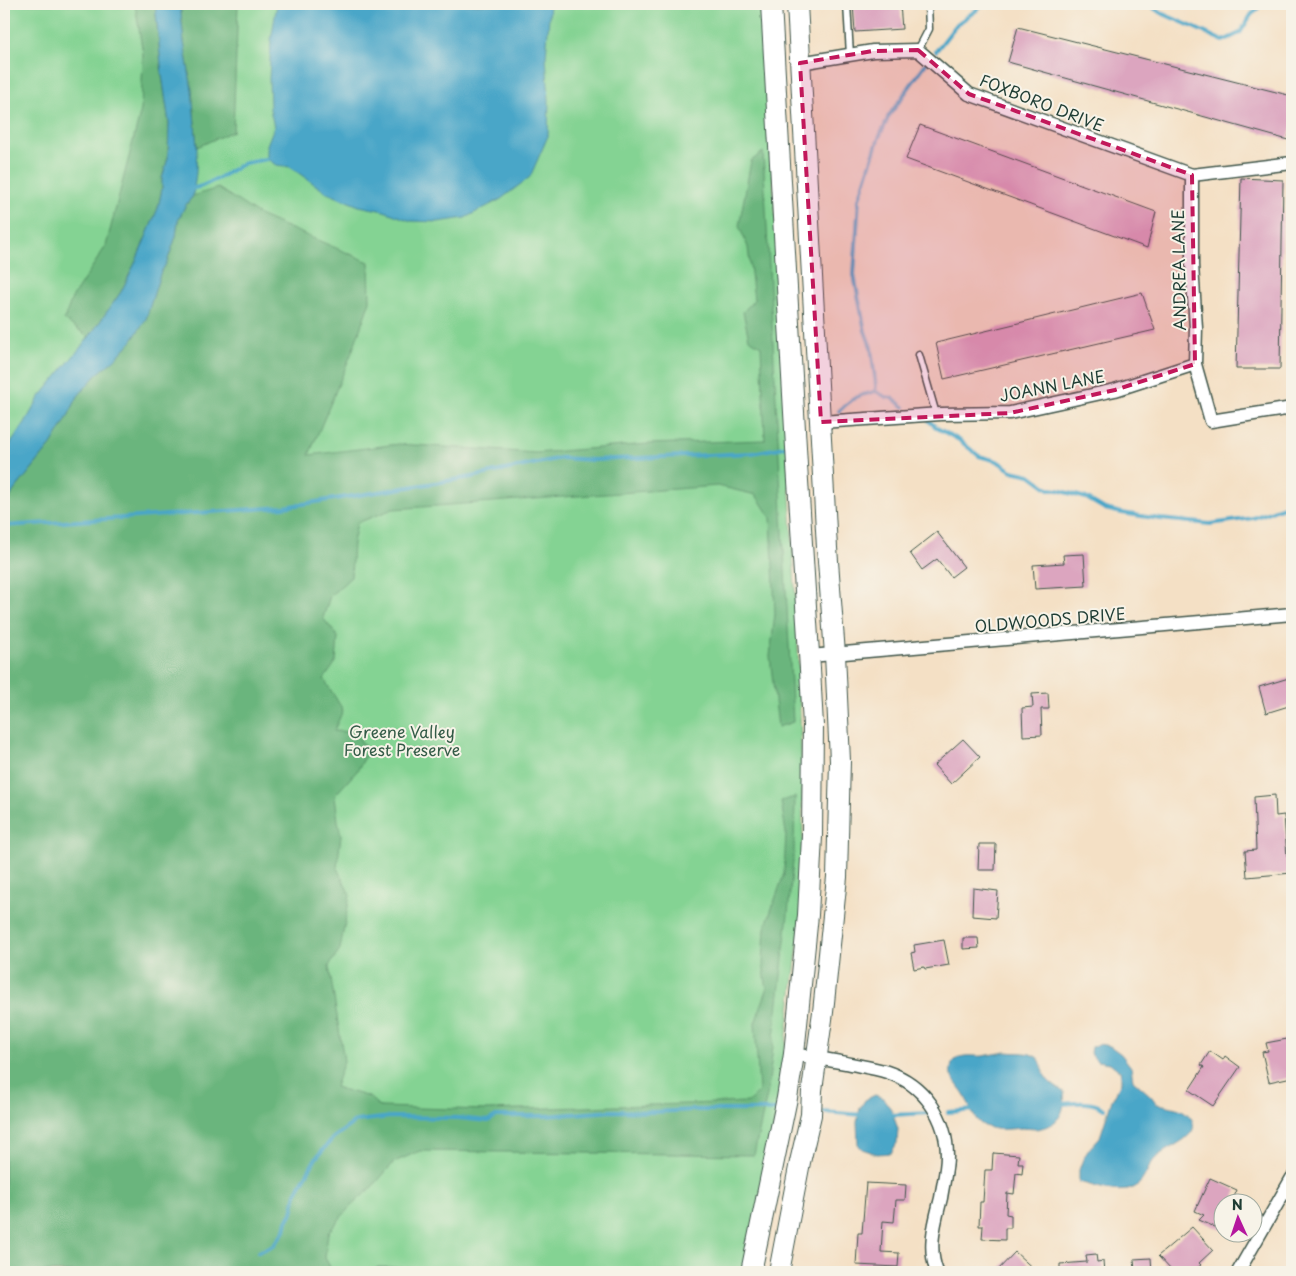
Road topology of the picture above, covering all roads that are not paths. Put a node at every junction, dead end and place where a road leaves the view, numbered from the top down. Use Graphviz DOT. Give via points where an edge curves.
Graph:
graph roads {
  1 [pos="771,4"];
  2 [pos="797,4"];
  3 [pos="847,4"];
  4 [pos="928,4"];
  5 [pos="918,50"];
  6 [pos="850,55"];
  7 [pos="800,62"];
  8 [pos="1292,163"];
  9 [pos="1192,176"];
  10 [pos="918,355"];
  11 [pos="1195,364"];
  12 [pos="1292,408"];
  13 [pos="936,414"];
  14 [pos="821,422"];
  15 [pos="1292,614"];
  16 [pos="835,654"];
  17 [pos="810,656"];
  18 [pos="794,1054"];
  19 [pos="818,1058"];
  20 [pos="1292,1178"];
  21 [pos="779,1270"];
  22 [pos="751,1272"];
  23 [pos="936,1272"];
  24 [pos="1238,1272"];
  1 -- 17 [label="main road"];
  2 -- 7 [label="main road"];
  3 -- 6 [label="lane"];
  4 -- 5 [label="lane" via="930,29"];
  5 -- 6 [label="street"];
  5 -- 9 [label="street, FOXBORO DRIVE" via="969,94"];
  6 -- 7 [label="street"];
  7 -- 14 [label="main road"];
  8 -- 9 [label="street"];
  9 -- 11 [label="street, ANDREA LANE"];
  10 -- 13 [label="lane"];
  11 -- 12 [label="street, ANDREA LANE" via="1211,421"];
  11 -- 13 [label="street, JOANN LANE" via="1115,390 1010,412"];
  13 -- 14 [label="street, JOANN LANE"];
  14 -- 16 [label="main road"];
  15 -- 16 [label="street, OLDWOODS DRIVE"];
  16 -- 17 [label="street, OLDWOODS DRIVE"];
  16 -- 19 [label="main road" via="840,761 836,877"];
  17 -- 18 [label="main road" via="812,836 808,915"];
  18 -- 19 [label="street"];
  18 -- 22 [label="main road"];
  19 -- 21 [label="main road" via="811,1116"];
  19 -- 23 [label="street" via="897,1076 915,1087 930,1103 946,1137 947,1156 932,1240"];
  20 -- 24 [label="street"];
}
